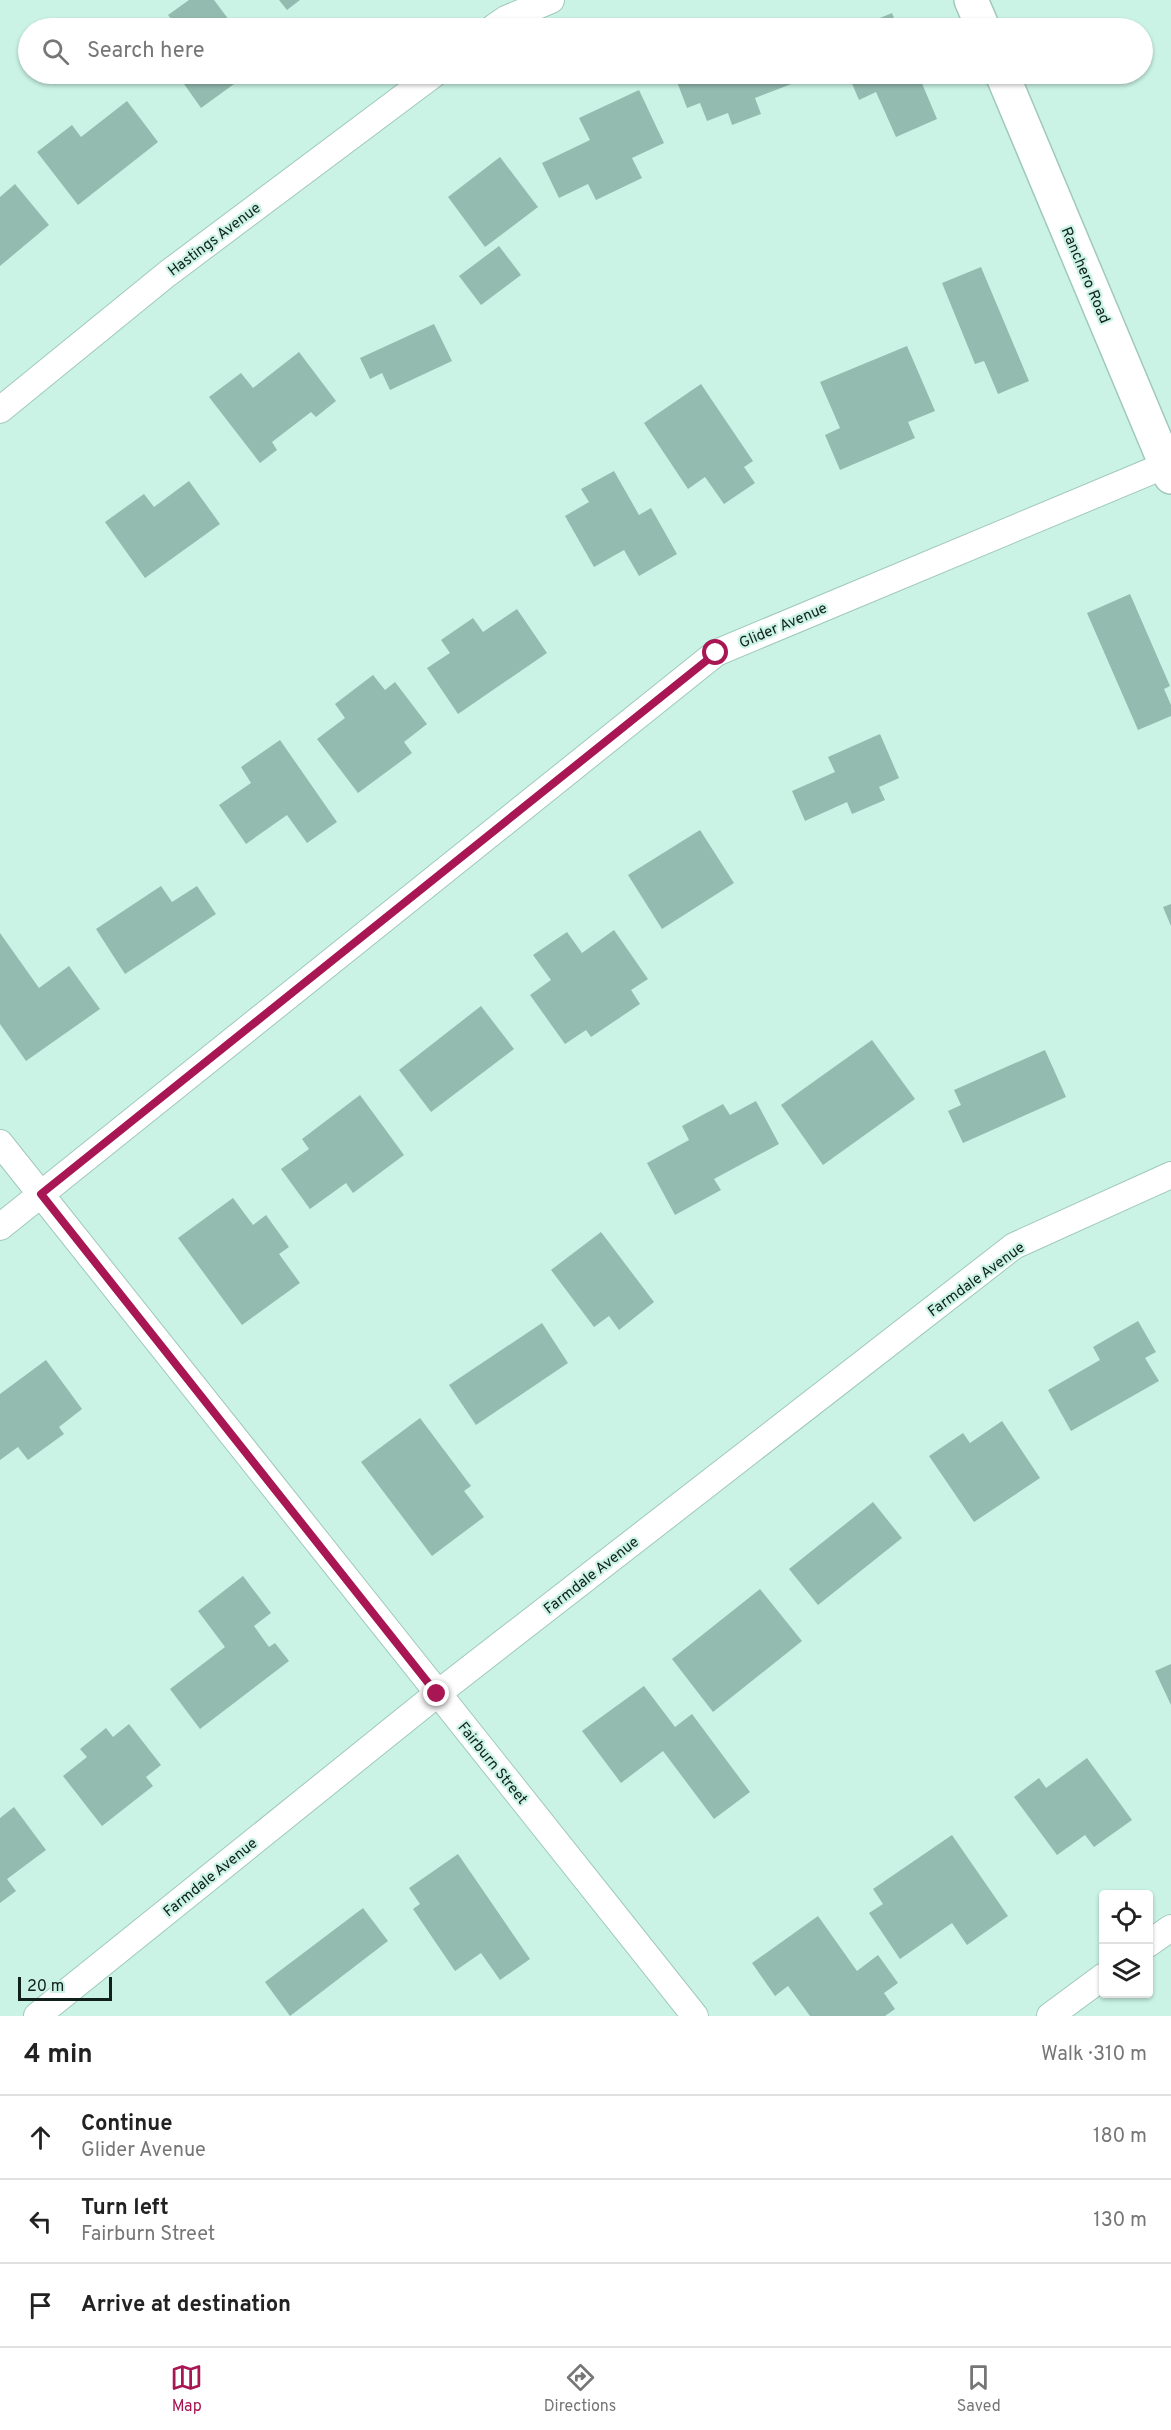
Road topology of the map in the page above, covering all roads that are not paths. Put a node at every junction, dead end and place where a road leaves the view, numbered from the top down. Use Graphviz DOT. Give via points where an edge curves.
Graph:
graph roads {
  1 [pos="551,0"];
  2 [pos="971,0"];
  3 [pos="508,18"];
  4 [pos="979,18"];
  5 [pos="421,84"];
  6 [pos="1006,84"];
  7 [pos="0,410"];
  8 [pos="1168,471"];
  9 [pos="0,1143"];
  10 [pos="1171,1175"];
  11 [pos="41,1194"];
  12 [pos="0,1227"];
  13 [pos="437,1694"];
  14 [pos="1171,1928"];
  15 [pos="1153,1941"];
  16 [pos="1099,1980"];
  17 [pos="37,2016"];
  18 [pos="694,2016"];
  19 [pos="1050,2016"];
  1 -- 3 [label="street"];
  2 -- 4 [label="main road"];
  5 -- 7 [label="street, Hastings Avenue" via="167,274"];
  6 -- 8 [label="main road, Ranchero Road"];
  8 -- 11 [label="street, Glider Avenue" via="716,653"];
  9 -- 11 [label="street, Fairburn Street"];
  10 -- 13 [label="street, Farmdale Avenue" via="1014,1246"];
  11 -- 12 [label="street, Glider Avenue"];
  11 -- 13 [label="street, Fairburn Street"];
  13 -- 17 [label="street, Farmdale Avenue"];
  13 -- 18 [label="street, Fairburn Street"];
  14 -- 15 [label="street"];
  16 -- 19 [label="street"];
}
